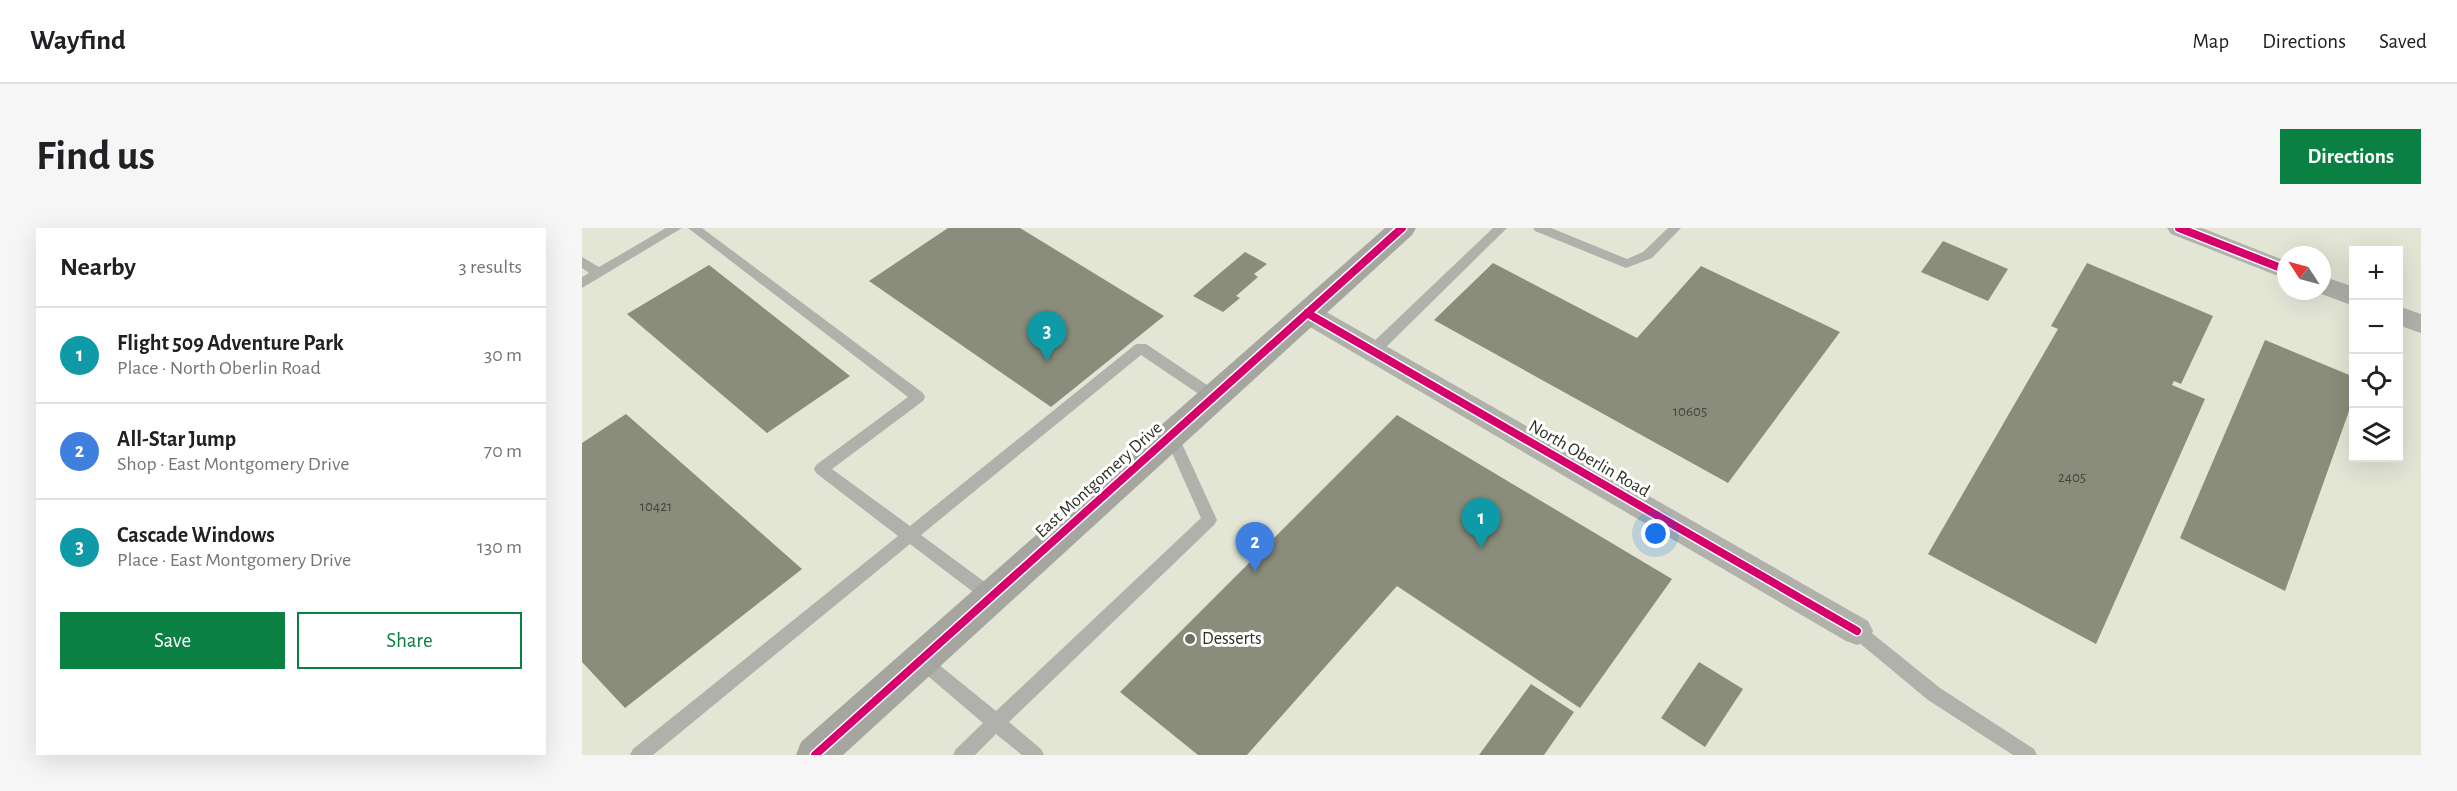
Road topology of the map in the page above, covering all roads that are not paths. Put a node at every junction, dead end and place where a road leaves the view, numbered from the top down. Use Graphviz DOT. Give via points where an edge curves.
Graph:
graph roads {
  1 [pos="676,228"];
  2 [pos="694,228"];
  3 [pos="1402,228"];
  4 [pos="1502,228"];
  5 [pos="1539,228"];
  6 [pos="1675,228"];
  7 [pos="2179,228"];
  8 [pos="582,261"];
  9 [pos="2277,266"];
  10 [pos="598,273"];
  11 [pos="582,283"];
  12 [pos="2331,288"];
  13 [pos="2349,295"];
  14 [pos="1307,313"];
  15 [pos="2403,317"];
  16 [pos="2421,324"];
  17 [pos="1373,351"];
  18 [pos="1214,397"];
  19 [pos="1171,435"];
  20 [pos="910,535"];
  21 [pos="992,596"];
  22 [pos="1857,631"];
  23 [pos="921,660"];
  24 [pos="996,722"];
  25 [pos="639,755"];
  26 [pos="816,755"];
  27 [pos="962,755"];
  28 [pos="1035,755"];
  29 [pos="2028,755"];
  1 -- 10 [label="lane"];
  2 -- 20 [label="lane" via="918,397 821,469"];
  3 -- 14 [label="main road, East Montgomery Drive"];
  4 -- 17 [label="lane"];
  5 -- 6 [label="lane" via="1626,264 1639,262 1654,251"];
  7 -- 9 [label="street"];
  8 -- 10 [label="lane"];
  10 -- 11 [label="lane"];
  12 -- 13 [label="street"];
  14 -- 17 [label="street, North Oberlin Road"];
  14 -- 18 [label="main road, East Montgomery Drive"];
  15 -- 16 [label="street"];
  17 -- 22 [label="street, North Oberlin Road"];
  18 -- 19 [label="main road, East Montgomery Drive"];
  18 -- 20 [label="lane" via="1141,348"];
  19 -- 21 [label="main road, East Montgomery Drive"];
  19 -- 24 [label="lane" via="1209,520"];
  20 -- 21 [label="lane"];
  20 -- 25 [label="lane"];
  21 -- 23 [label="main road, East Montgomery Drive"];
  22 -- 29 [label="lane" via="1934,694"];
  23 -- 24 [label="lane"];
  23 -- 26 [label="main road, East Montgomery Drive"];
  24 -- 27 [label="lane"];
  24 -- 28 [label="lane"];
}
